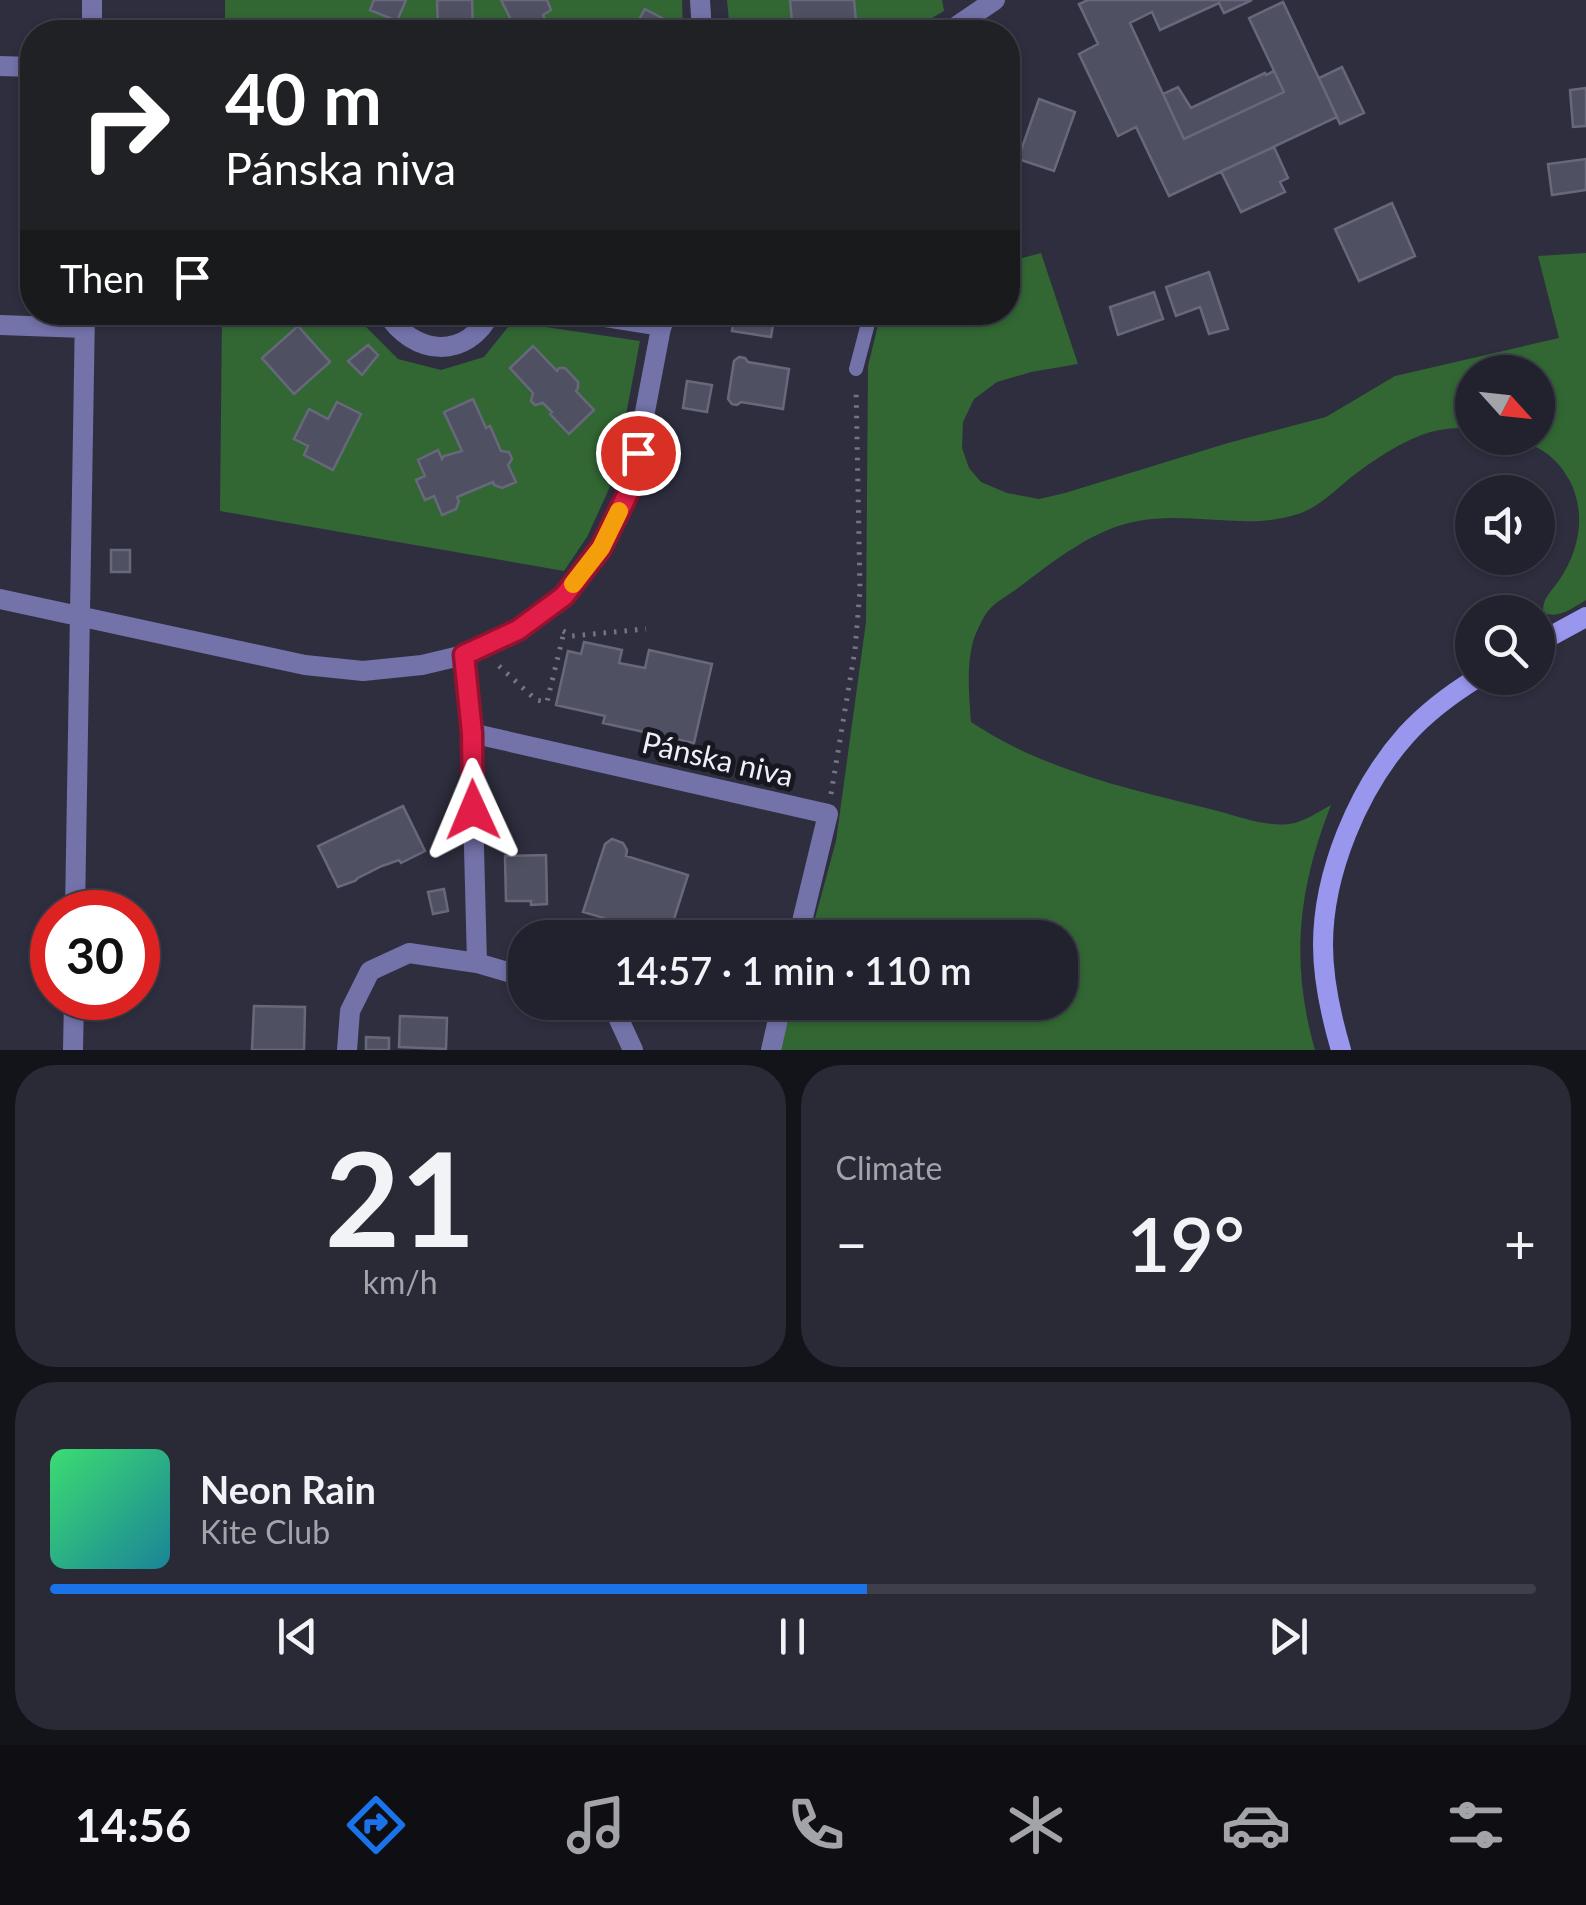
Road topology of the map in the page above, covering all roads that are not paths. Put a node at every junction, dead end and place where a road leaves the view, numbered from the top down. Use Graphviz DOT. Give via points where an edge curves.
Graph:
graph roads {
  1 [pos="995,0"];
  2 [pos="979,20"];
  3 [pos="85,325"];
  4 [pos="394,325"];
  5 [pos="483,325"];
  6 [pos="662,325"];
  7 [pos="868,325"];
  8 [pos="856,369"];
  9 [pos="0,599"];
  10 [pos="1586,617"];
  11 [pos="80,618"];
  12 [pos="1555,634"];
  13 [pos="464,655"];
  14 [pos="1455,693"];
  15 [pos="472,733"];
  16 [pos="76,890"];
  17 [pos="802,920"];
  18 [pos="477,964"];
  19 [pos="508,972"];
  20 [pos="74,1020"];
  21 [pos="619,1020"];
  22 [pos="778,1020"];
  23 [pos="73,1050"];
  24 [pos="347,1050"];
  25 [pos="633,1050"];
  26 [pos="771,1050"];
  27 [pos="1341,1050"];
  1 -- 2 [label="street"];
  3 -- 11 [label="street"];
  4 -- 5 [label="street" via="409,339 444,347"];
  6 -- 13 [label="street" via="632,485 601,548 564,596 518,630"];
  7 -- 8 [label="lane"];
  9 -- 11 [label="street"];
  10 -- 12 [label="main road"];
  11 -- 13 [label="street" via="361,671"];
  11 -- 16 [label="street"];
  13 -- 15 [label="street"];
  14 -- 27 [label="main road" via="1405,736 1339,852 1323,944"];
  15 -- 17 [label="street, Pánska niva" via="828,814"];
  15 -- 18 [label="street"];
  18 -- 19 [label="street"];
  18 -- 24 [label="street" via="409,954 370,971 350,1011"];
  20 -- 23 [label="street"];
  21 -- 25 [label="street"];
  22 -- 26 [label="street"];
}
